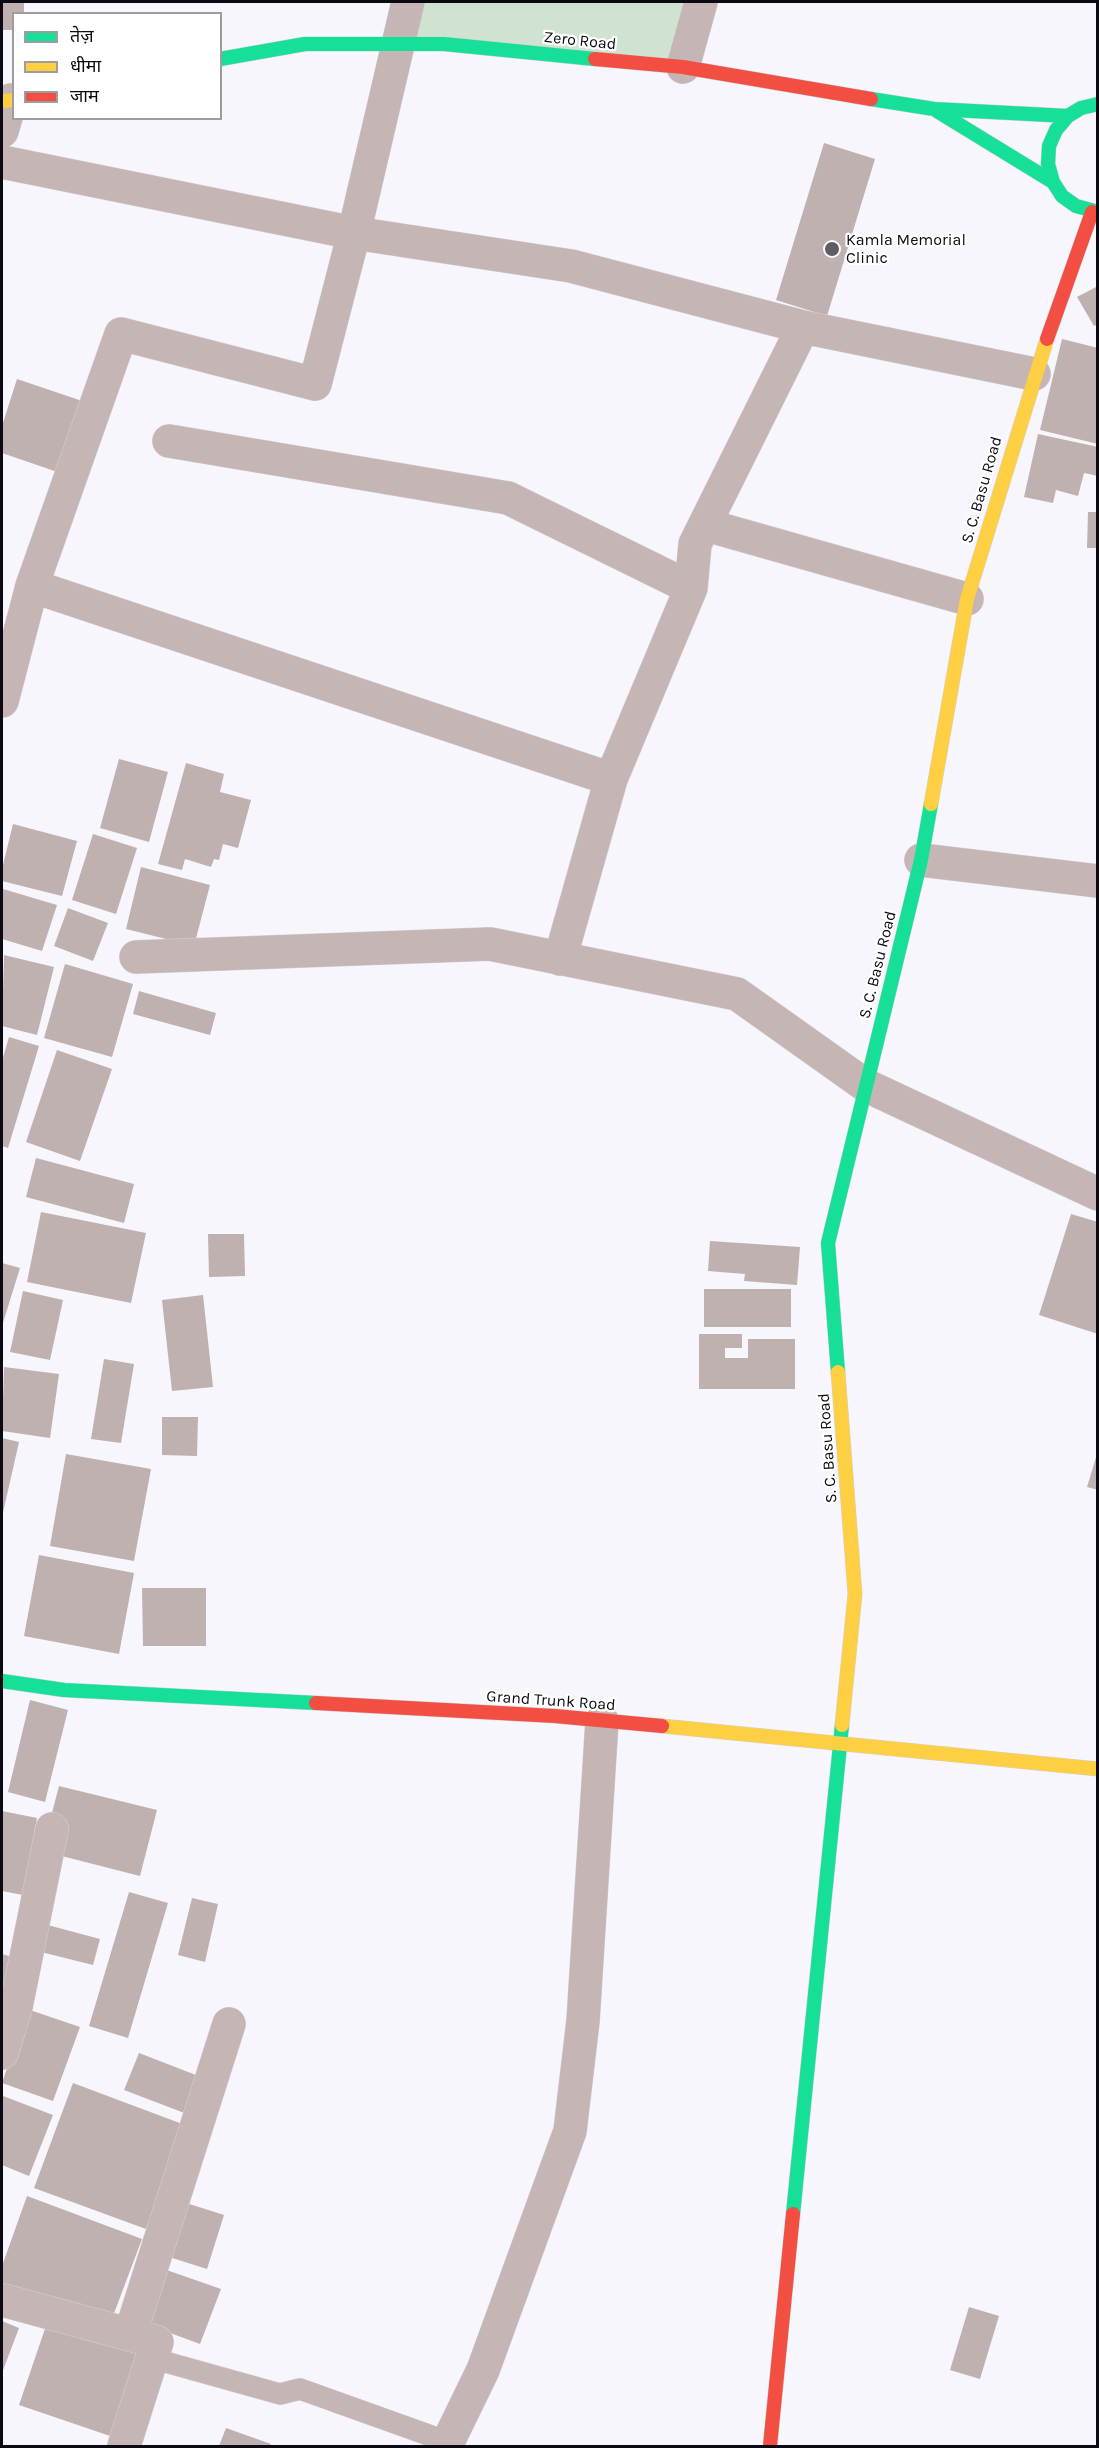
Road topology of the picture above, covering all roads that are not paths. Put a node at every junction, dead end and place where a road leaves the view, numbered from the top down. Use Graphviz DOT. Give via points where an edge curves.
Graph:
graph roads {
  1 [pos="408,2"];
  2 [pos="701,2"];
  3 [pos="396,44"];
  4 [pos="222,59"];
  5 [pos="683,67"];
  6 [pos="9,100"];
  7 [pos="1098,104"];
  8 [pos="934,109"];
  9 [pos="1068,116"];
  10 [pos="2,131"];
  11 [pos="2,162"];
  12 [pos="1053,182"];
  13 [pos="1095,212"];
  14 [pos="354,233"];
  15 [pos="803,327"];
  16 [pos="1034,374"];
  17 [pos="169,441"];
  18 [pos="706,525"];
  19 [pos="32,585"];
  20 [pos="691,588"];
  21 [pos="967,599"];
  22 [pos="2,701"];
  23 [pos="611,779"];
  24 [pos="921,860"];
  25 [pos="1098,882"];
  26 [pos="136,957"];
  27 [pos="560,959"];
  28 [pos="865,1085"];
  29 [pos="1098,1194"];
  30 [pos="2,1681"];
  31 [pos="602,1721"];
  32 [pos="838,1744"];
  33 [pos="1098,1769"];
  34 [pos="52,1829"];
  35 [pos="229,2024"];
  36 [pos="2,2053"];
  37 [pos="2,2300"];
  38 [pos="141,2346"];
  39 [pos="448,2444"];
  40 [pos="124,2446"];
  41 [pos="770,2446"];
  1 -- 3 [label="street"];
  2 -- 5 [label="street"];
  3 -- 4 [label="street, Zero Road" via="305,44"];
  3 -- 5 [label="street, Zero Road" via="444,44"];
  3 -- 14 [label="street"];
  5 -- 8 [label="street, Zero Road"];
  6 -- 10 [label="street"];
  7 -- 9 [label="street, Zero Road"];
  8 -- 9 [label="street, Zero Road"];
  8 -- 12 [label="street, Zero Road"];
  9 -- 12 [label="street" via="1049,146 1048,165"];
  11 -- 14 [label="street"];
  12 -- 13 [label="street, Zero Road" via="1062,196 1076,206"];
  13 -- 16 [label="street, S. C. Basu Road"];
  14 -- 15 [label="street" via="571,266"];
  14 -- 19 [label="street" via="315,384 121,334"];
  15 -- 16 [label="street"];
  15 -- 18 [label="street"];
  16 -- 21 [label="street, S. C. Basu Road"];
  17 -- 20 [label="street" via="508,498"];
  18 -- 20 [label="street" via="695,544"];
  18 -- 21 [label="street"];
  19 -- 22 [label="street"];
  19 -- 23 [label="street"];
  20 -- 23 [label="street"];
  21 -- 24 [label="street, S. C. Basu Road"];
  23 -- 27 [label="street"];
  24 -- 25 [label="street"];
  24 -- 28 [label="street, S. C. Basu Road"];
  26 -- 27 [label="street" via="490,944"];
  27 -- 28 [label="street" via="737,994"];
  28 -- 29 [label="street"];
  28 -- 32 [label="street, S. C. Basu Road" via="828,1243 855,1594"];
  30 -- 31 [label="street, Grand Trunk Road" via="64,1690"];
  31 -- 32 [label="street, Grand Trunk Road"];
  31 -- 39 [label="street" via="583,2021 570,2131 483,2370"];
  32 -- 33 [label="street, Grand Trunk Road"];
  32 -- 41 [label="street, S. C. Basu Road"];
  34 -- 36 [label="street" via="16,2007"];
  35 -- 38 [label="street"];
  37 -- 38 [label="street"];
  38 -- 39 [label="lane" via="280,2394 300,2390"];
  38 -- 40 [label="street"];
}
